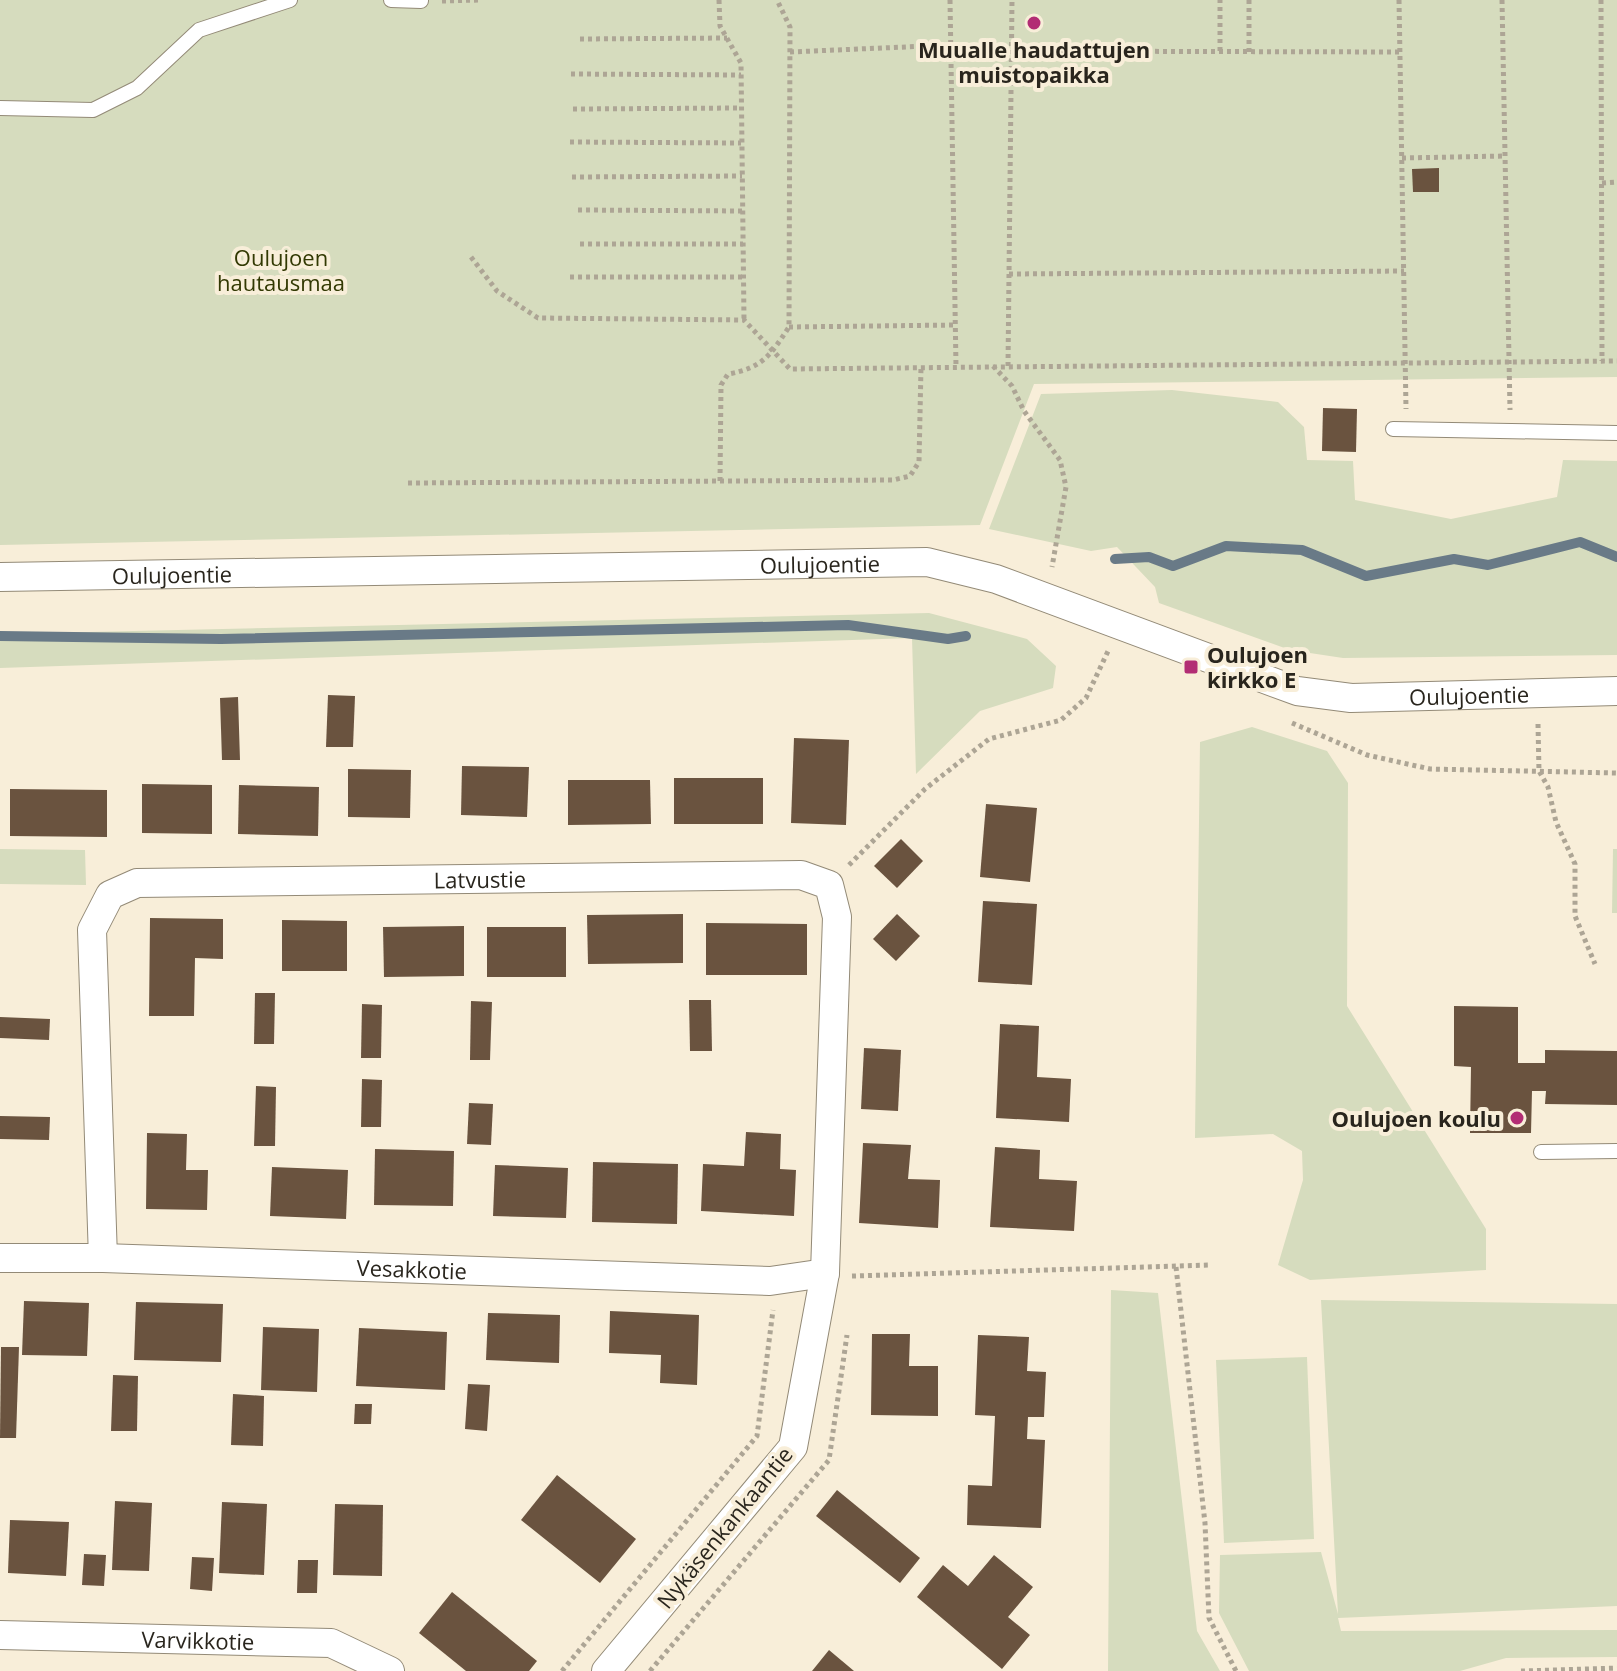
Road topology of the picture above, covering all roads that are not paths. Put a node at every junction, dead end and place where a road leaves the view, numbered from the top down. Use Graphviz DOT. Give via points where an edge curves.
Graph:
graph roads {
  1 [pos="290,0"];
  2 [pos="391,0"];
  3 [pos="421,1"];
  4 [pos="0,108"];
  5 [pos="1400,429"];
  6 [pos="1617,433"];
  7 [pos="0,577"];
  8 [pos="1617,691"];
  9 [pos="1617,1151"];
  10 [pos="1541,1152"];
  11 [pos="0,1258"];
  12 [pos="103,1258"];
  13 [pos="825,1263"];
  14 [pos="0,1635"];
  15 [pos="390,1671"];
  16 [pos="606,1671"];
  1 -- 4 [label="lane" via="199,30 137,88 93,110"];
  2 -- 3 [label="lane"];
  5 -- 6 [label="lane"];
  7 -- 8 [label="street, Oulujoentie" via="927,562 996,579 1297,691 1351,698"];
  9 -- 10 [label="lane"];
  11 -- 12 [label="street, Vesakkotie"];
  12 -- 13 [label="street, Vesakkotie" via="770,1281"];
  12 -- 13 [label="street, Latvustie" via="92,930 110,895 137,883 801,875 829,885 837,917"];
  13 -- 16 [label="street, Nykäsenkankaantie" via="793,1447"];
  14 -- 15 [label="street, Varvikkotie" via="331,1643"];
}
